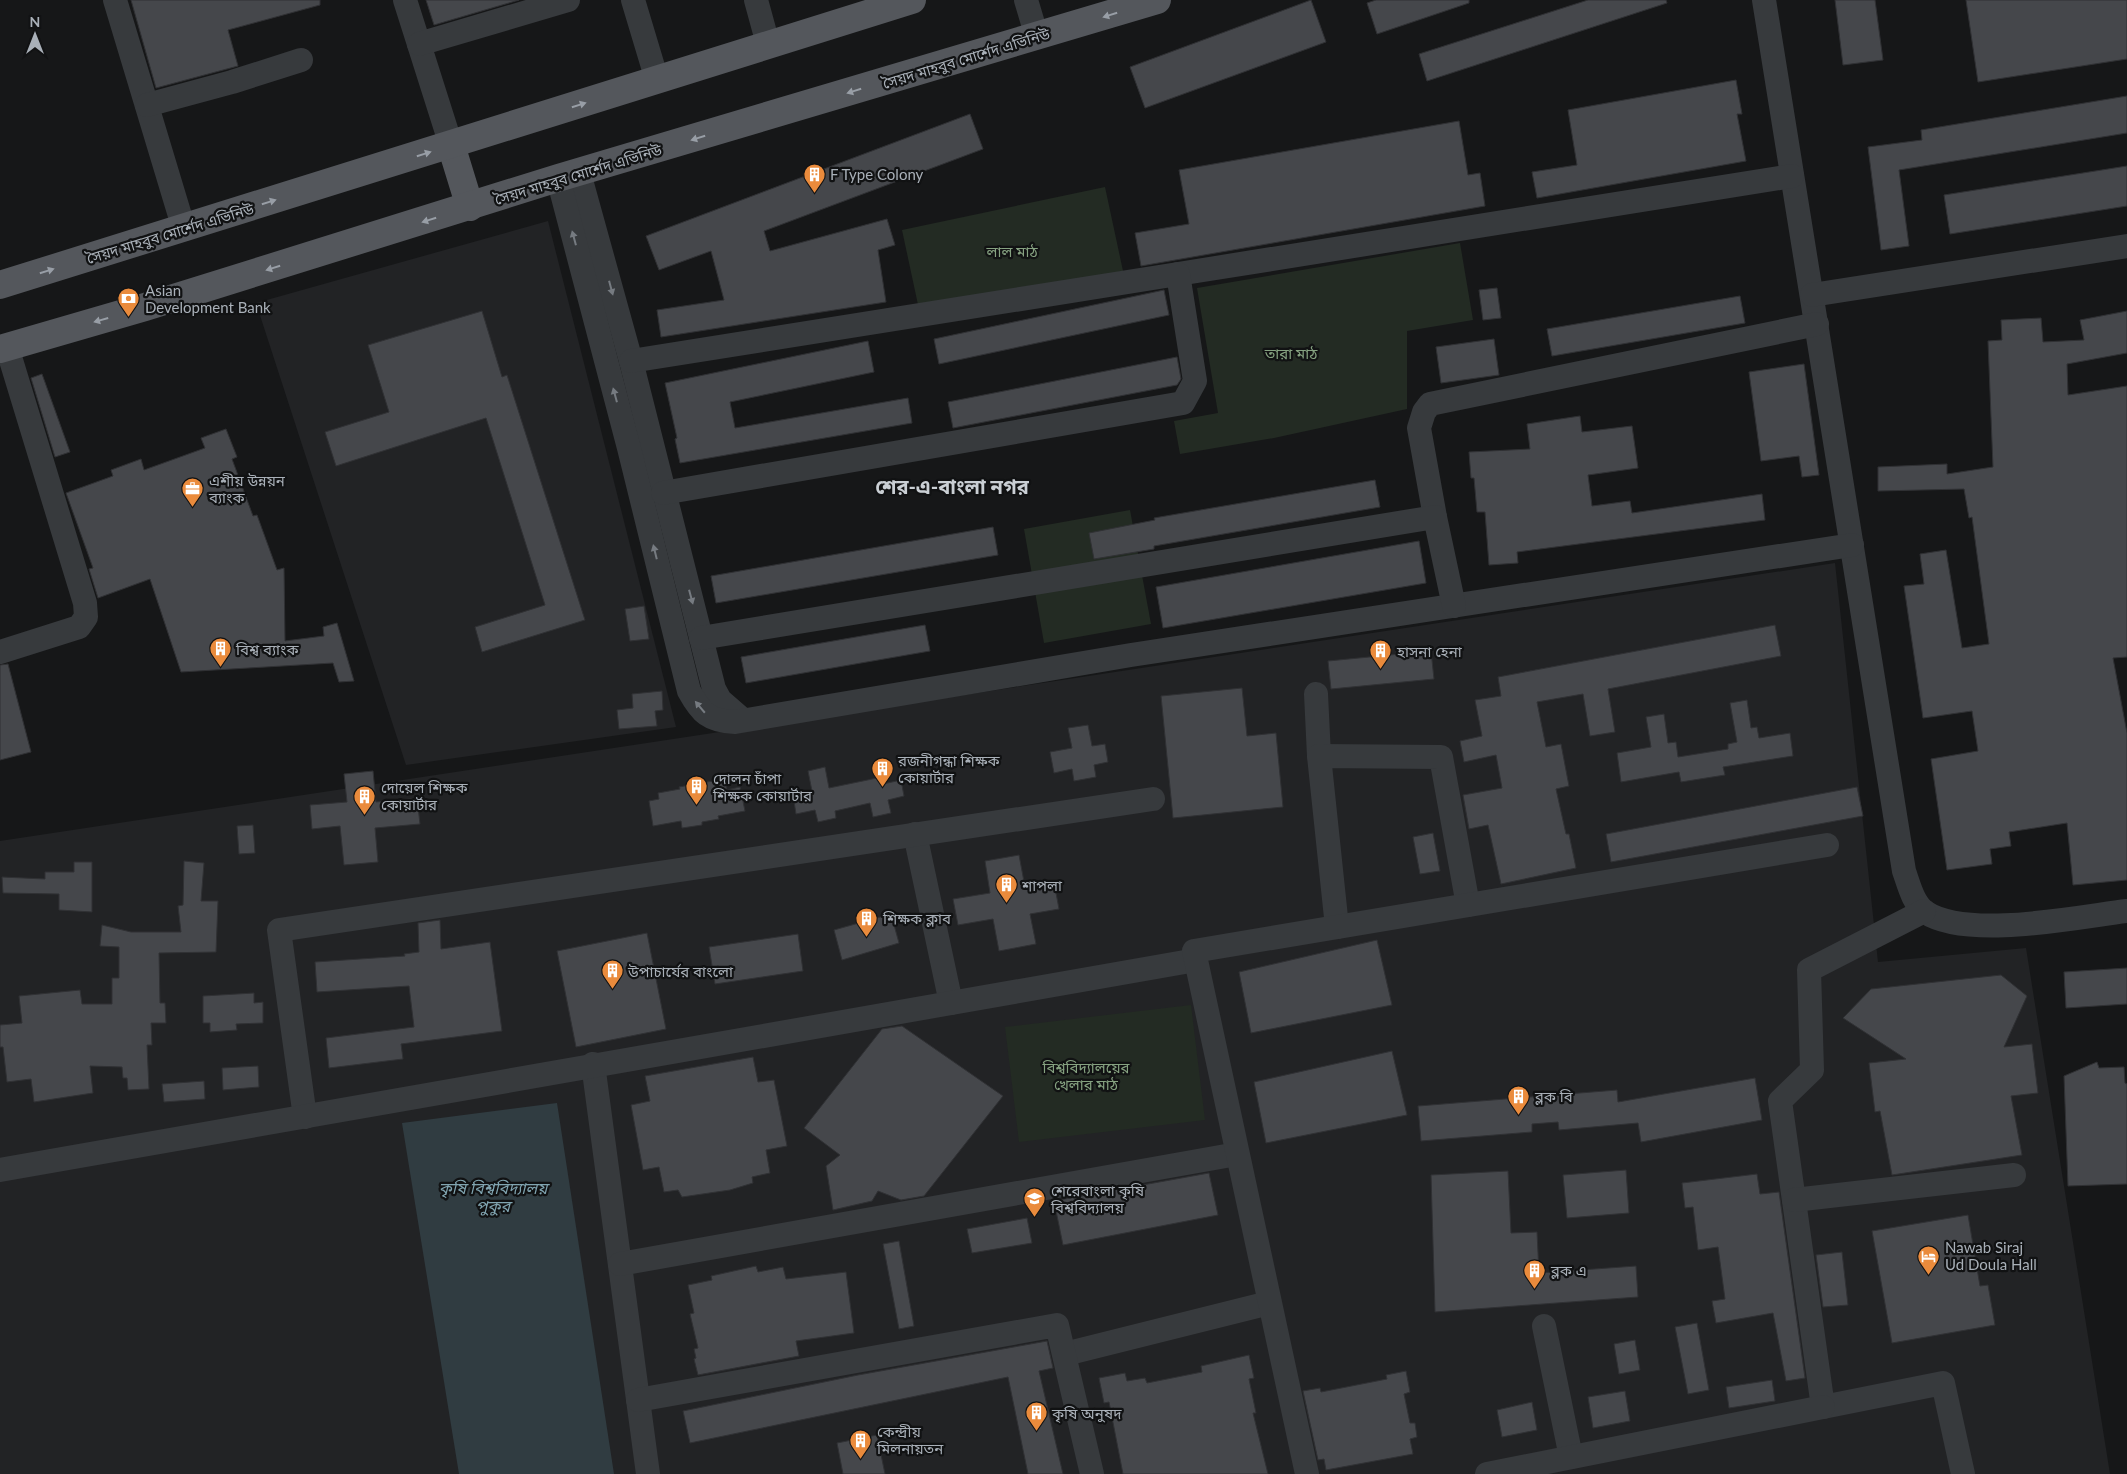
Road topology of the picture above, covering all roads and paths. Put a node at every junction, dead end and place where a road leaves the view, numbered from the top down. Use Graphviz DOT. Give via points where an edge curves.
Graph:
graph roads {
  1 [pos="116,0"];
  2 [pos="405,0"];
  3 [pos="568,0"];
  4 [pos="633,0"];
  5 [pos="756,0"];
  6 [pos="912,0"];
  7 [pos="1026,0"];
  8 [pos="1157,0"];
  9 [pos="1764,0"];
  10 [pos="1037,37"];
  11 [pos="419,44"];
  12 [pos="768,44"];
  13 [pos="301,60"];
  14 [pos="657,80"];
  15 [pos="147,105"];
  16 [pos="451,145"];
  17 [pos="569,176"];
  18 [pos="1792,176"];
  19 [pos="470,207"];
  20 [pos="184,229"];
  21 [pos="2127,246"];
  22 [pos="1178,274"];
  23 [pos="0,285"];
  24 [pos="1812,295"];
  25 [pos="1817,324"];
  26 [pos="3,348"];
  27 [pos="631,361"];
  28 [pos="640,445"];
  29 [pos="664,493"];
  30 [pos="1435,517"];
  31 [pos="1852,545"];
  32 [pos="1454,606"];
  33 [pos="701,638"];
  34 [pos="0,652"];
  35 [pos="1316,694"];
  36 [pos="743,720"];
  37 [pos="1318,756"];
  38 [pos="1152,799"];
  39 [pos="915,834"];
  40 [pos="1827,844"];
  41 [pos="1468,905"];
  42 [pos="1924,911"];
  43 [pos="2127,911"];
  44 [pos="1337,927"];
  45 [pos="1196,960"];
  46 [pos="951,1003"];
  47 [pos="593,1064"];
  48 [pos="305,1118"];
  49 [pos="1237,1154"];
  50 [pos="0,1170"];
  51 [pos="2014,1175"];
  52 [pos="1794,1200"];
  53 [pos="620,1264"];
  54 [pos="1269,1303"];
  55 [pos="1544,1326"];
  56 [pos="1064,1354"];
  57 [pos="638,1400"];
  58 [pos="1823,1407"];
  59 [pos="1571,1457"];
  60 [pos="648,1474"];
  61 [pos="1092,1474"];
  62 [pos="1307,1474"];
  63 [pos="1487,1474"];
  64 [pos="1963,1474"];
  1 -- 15 [label="street"];
  2 -- 11 [label="street"];
  3 -- 11 [label="street"];
  4 -- 14 [label="street"];
  5 -- 12 [label="street"];
  6 -- 12 [label="main road, সৈয়দ মাহবুব মোর্শেদ এভিনিউ"];
  7 -- 10 [label="street"];
  8 -- 10 [label="main road, সৈয়দ মাহবুব মোর্শেদ এভিনিউ, one-way"];
  9 -- 18 [label="street"];
  10 -- 17 [label="main road, সৈয়দ মাহবুব মোর্শেদ এভিনিউ, one-way"];
  11 -- 16 [label="street"];
  12 -- 14 [label="main road, সৈয়দ মাহবুব মোর্শেদ এভিনিউ"];
  13 -- 15 [label="street"];
  16 -- 14 [label="main road, সৈয়দ মাহবুব মোর্শেদ এভিনিউ, one-way"];
  15 -- 20 [label="street"];
  16 -- 19 [label="main road"];
  20 -- 16 [label="main road, সৈয়দ মাহবুব মোর্শেদ এভিনিউ, one-way"];
  17 -- 19 [label="main road, সৈয়দ মাহবুব মোর্শেদ এভিনিউ"];
  17 -- 27 [label="street, one-way"];
  28 -- 17 [label="street, one-way"];
  18 -- 22 [label="street"];
  18 -- 24 [label="street"];
  19 -- 26 [label="main road, সৈয়দ মাহবুব মোর্শেদ এভিনিউ, one-way"];
  23 -- 20 [label="main road, সৈয়দ মাহবুব মোর্শেদ এভিনিউ, one-way"];
  21 -- 24 [label="street"];
  22 -- 27 [label="street"];
  22 -- 29 [label="street" via="1195,381 1184,403"];
  24 -- 25 [label="street"];
  25 -- 30 [label="street" via="1430,404 1420,428"];
  25 -- 31 [label="street"];
  26 -- 34 [label="street" via="85,603 86,617 79,628"];
  27 -- 28 [label="street"];
  28 -- 29 [label="street"];
  36 -- 28 [label="street, one-way" via="719,721 702,712 689,691"];
  29 -- 33 [label="street, one-way"];
  30 -- 32 [label="street"];
  30 -- 33 [label="street"];
  31 -- 32 [label="street"];
  31 -- 42 [label="street" via="1904,872 1912,894"];
  32 -- 36 [label="street" via="1131,655"];
  33 -- 36 [label="street" via="714,689 720,700"];
  35 -- 37 [label="street"];
  37 -- 41 [label="street" via="1442,757"];
  37 -- 44 [label="street"];
  38 -- 39 [label="street"];
  39 -- 46 [label="street"];
  39 -- 48 [label="street" via="279,930"];
  40 -- 41 [label="street"];
  41 -- 44 [label="street"];
  42 -- 43 [label="street" via="1943,918 1999,926"];
  42 -- 52 [label="street" via="1809,970 1812,1070 1780,1101"];
  44 -- 45 [label="street" via="1194,951"];
  45 -- 46 [label="street"];
  45 -- 49 [label="street"];
  46 -- 47 [label="street"];
  47 -- 48 [label="street"];
  47 -- 53 [label="street"];
  48 -- 50 [label="street"];
  49 -- 53 [label="street"];
  49 -- 54 [label="street"];
  51 -- 52 [label="street"];
  52 -- 58 [label="street"];
  53 -- 57 [label="street"];
  54 -- 56 [label="street"];
  54 -- 62 [label="street"];
  55 -- 59 [label="street"];
  56 -- 57 [label="street" via="1056,1325"];
  56 -- 61 [label="street"];
  57 -- 60 [label="street"];
  58 -- 59 [label="street"];
  58 -- 64 [label="street" via="1943,1383"];
  59 -- 63 [label="street"];
}
